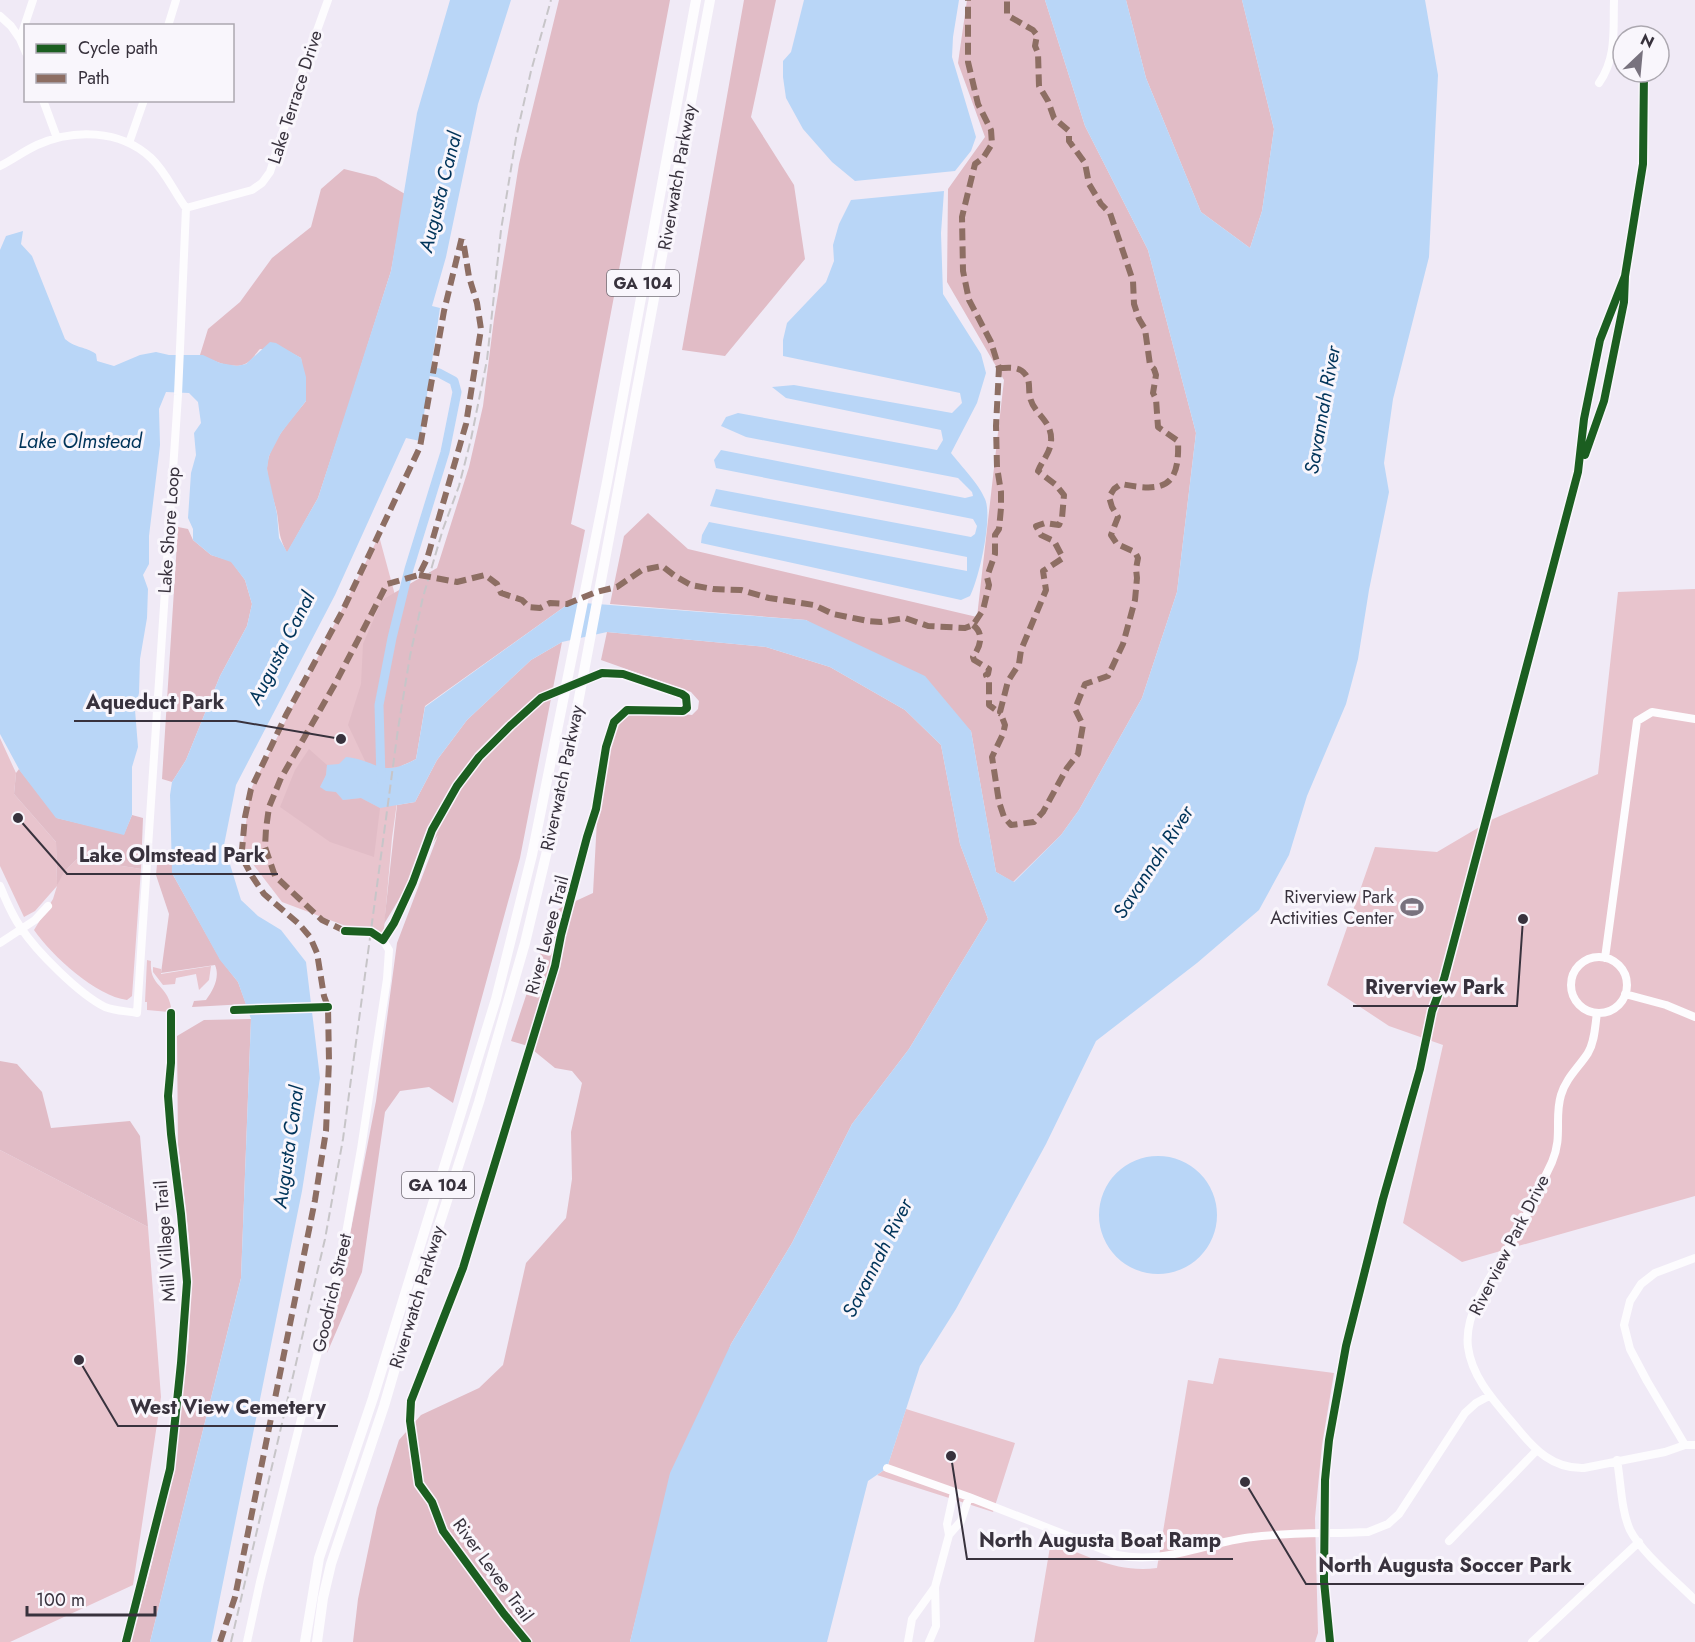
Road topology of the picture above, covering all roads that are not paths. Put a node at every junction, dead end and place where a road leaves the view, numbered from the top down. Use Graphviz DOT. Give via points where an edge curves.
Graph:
graph roads {
  1 [pos="33,0"];
  2 [pos="176,0"];
  3 [pos="328,0"];
  4 [pos="696,0"];
  5 [pos="710,0"];
  6 [pos="1614,0"];
  7 [pos="0,16"];
  8 [pos="25,24"];
  9 [pos="169,24"];
  10 [pos="24,27"];
  11 [pos="20,39"];
  12 [pos="24,48"];
  13 [pos="1599,83"];
  14 [pos="44,102"];
  15 [pos="143,102"];
  16 [pos="57,138"];
  17 [pos="129,144"];
  18 [pos="0,166"];
  19 [pos="186,208"];
  20 [pos="1695,718"];
  21 [pos="0,886"];
  22 [pos="48,906"];
  23 [pos="21,929"];
  24 [pos="383,940"];
  25 [pos="0,943"];
  26 [pos="1605,958"];
  27 [pos="1625,994"];
  28 [pos="1597,1013"];
  29 [pos="1695,1017"];
  30 [pos="1695,1258"];
  31 [pos="1489,1396"];
  32 [pos="1690,1445"];
  33 [pos="1537,1450"];
  34 [pos="1617,1460"];
  35 [pos="887,1468"];
  36 [pos="954,1492"];
  37 [pos="969,1497"];
  38 [pos="949,1534"];
  39 [pos="1449,1541"];
  40 [pos="1639,1542"];
  41 [pos="935,1587"];
  42 [pos="1695,1600"];
  43 [pos="1540,1634"];
  44 [pos="247,1642"];
  45 [pos="305,1642"];
  46 [pos="317,1642"];
  47 [pos="908,1642"];
  48 [pos="930,1642"];
  49 [pos="1533,1642"];
  50 [pos="1548,1642"];
  1 -- 8 [label="street"];
  2 -- 9 [label="street"];
  3 -- 19 [label="street, Lake Terrace Drive" via="270,172 252,190"];
  4 -- 45 [label="main road, Riverwatch Parkway / GA 104" via="607,482 532,855 496,999 373,1398 319,1558"];
  5 -- 46 [label="main road, Riverwatch Parkway / GA 104" via="551,834 509,1001 331,1564"];
  6 -- 13 [label="street" via="1612,56"];
  7 -- 11 [label="street"];
  10 -- 11 [label="street"];
  11 -- 12 [label="street"];
  14 -- 16 [label="street"];
  15 -- 17 [label="street"];
  16 -- 17 [label="street" via="92,134"];
  16 -- 18 [label="street"];
  17 -- 19 [label="street" via="151,158"];
  19 -- 23 [label="street, Lake Shore Loop" via="178,395 137,1013 112,1009 84,993"];
  20 -- 26 [label="street" via="1652,712 1637,721"];
  21 -- 23 [label="street"];
  22 -- 23 [label="street"];
  23 -- 25 [label="street"];
  24 -- 44 [label="street, Goodrich Street" via="389,950 387,979 342,1256"];
  26 -- 27 [label="street" via="1625,975"];
  26 -- 28 [label="street" via="1579,965 1571,981 1574,999"];
  27 -- 28 [label="street" via="1614,1008"];
  27 -- 29 [label="street"];
  28 -- 31 [label="street, Riverview Park Drive" via="1591,1046 1561,1095 1559,1138 1553,1159 1471,1318 1470,1361"];
  30 -- 32 [label="street" via="1655,1273 1641,1284 1629,1301 1624,1325 1630,1349 1647,1381"];
  31 -- 33 [label="street, Riverview Park Drive"];
  31 -- 37 [label="street" via="1465,1413 1394,1519 1368,1532 1251,1537 1164,1557 1128,1558"];
  32 -- 34 [label="street, Riverview Park Drive"];
  33 -- 34 [label="street, Riverview Park Drive" via="1550,1461 1573,1468"];
  33 -- 39 [label="street"];
  34 -- 40 [label="street" via="1627,1520"];
  35 -- 36 [label="street"];
  36 -- 37 [label="street"];
  36 -- 38 [label="street" via="947,1524"];
  37 -- 38 [label="street" via="961,1521"];
  38 -- 41 [label="street"];
  40 -- 42 [label="street"];
  40 -- 43 [label="street"];
  41 -- 47 [label="street" via="912,1619"];
  41 -- 48 [label="street" via="936,1626"];
  43 -- 49 [label="street"];
  43 -- 50 [label="street"];
}
